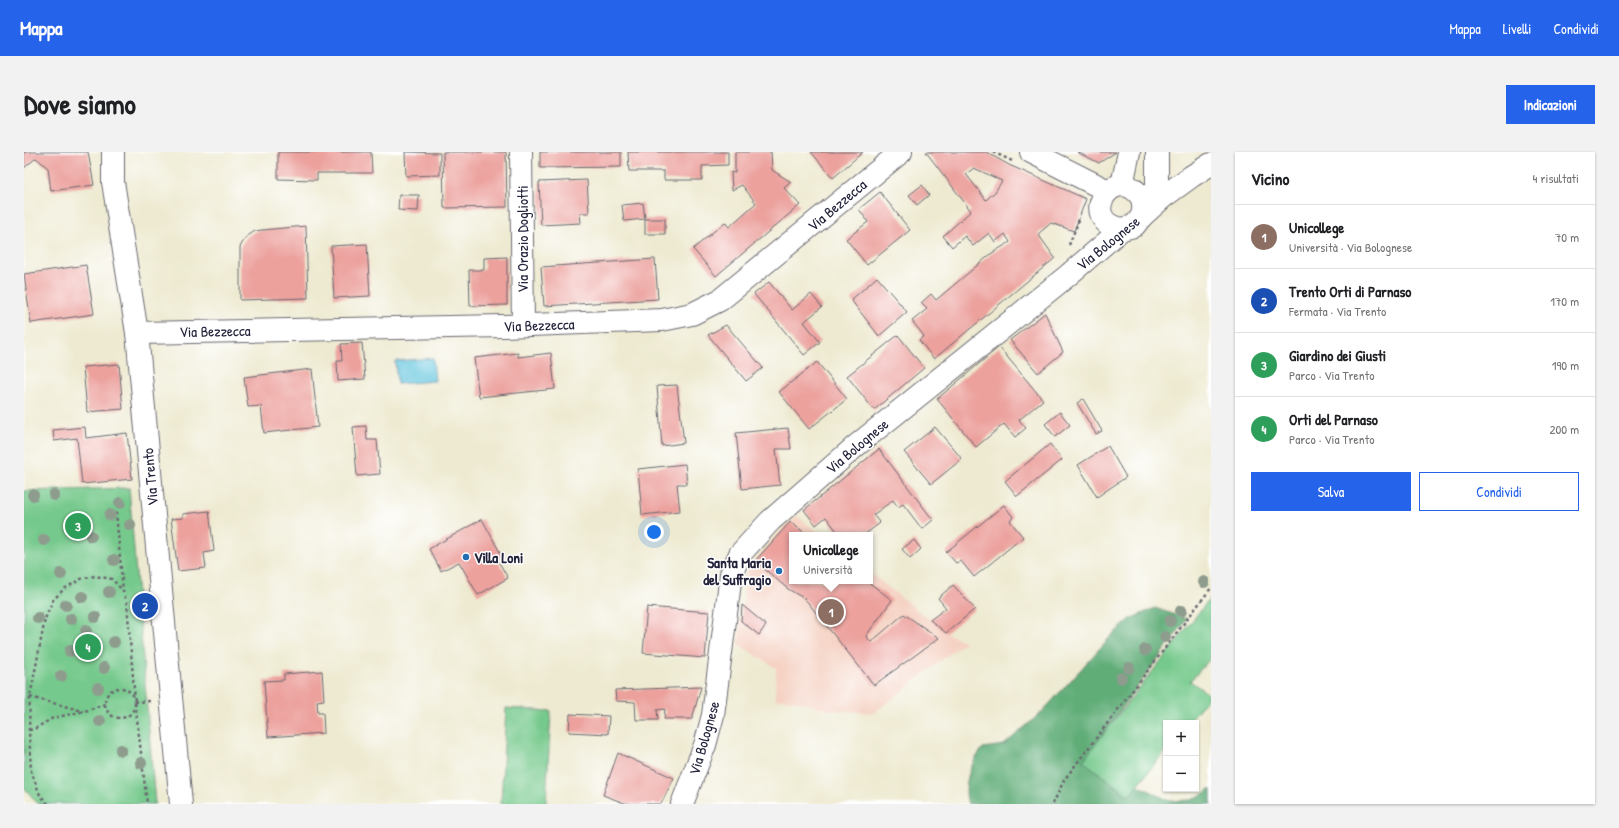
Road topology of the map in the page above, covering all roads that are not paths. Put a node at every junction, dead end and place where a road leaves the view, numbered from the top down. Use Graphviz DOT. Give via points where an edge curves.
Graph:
graph roads {
  1 [pos="522,152"];
  2 [pos="1031,152"];
  3 [pos="1129,152"];
  4 [pos="1157,152"];
  5 [pos="892,156"];
  6 [pos="110,158"];
  7 [pos="1211,164"];
  8 [pos="1180,184"];
  9 [pos="1121,188"];
  10 [pos="1157,189"];
  11 [pos="1142,216"];
  12 [pos="1122,229"];
  13 [pos="523,325"];
  14 [pos="137,333"];
  15 [pos="181,804"];
  16 [pos="682,804"];
  1 -- 13 [label="main road, Via Orazio Dogliotti"];
  2 -- 9 [label="main road" via="1097,186"];
  3 -- 9 [label="main road"];
  4 -- 10 [label="main road"];
  5 -- 13 [label="main road, Via Bezzecca" via="744,282 720,300 692,314 662,320"];
  6 -- 14 [label="main road, Via Trento"];
  7 -- 8 [label="main road, Via Bolognese"];
  8 -- 10 [label="main road, Via Bolognese"];
  8 -- 11 [label="main road, Via Bolognese"];
  9 -- 10 [label="main road, Via Bolognese"];
  9 -- 11 [label="main road" via="1140,194 1143,203"];
  9 -- 12 [label="main road" via="1101,201 1101,213 1111,226"];
  11 -- 12 [label="main road, Via Bolognese" via="1134,226"];
  12 -- 16 [label="main road, Via Bolognese" via="857,445 770,521 744,549 733,566 729,582 713,715 705,745"];
  13 -- 14 [label="main road, Via Bezzecca"];
  14 -- 15 [label="main road, Via Trento"];
}
